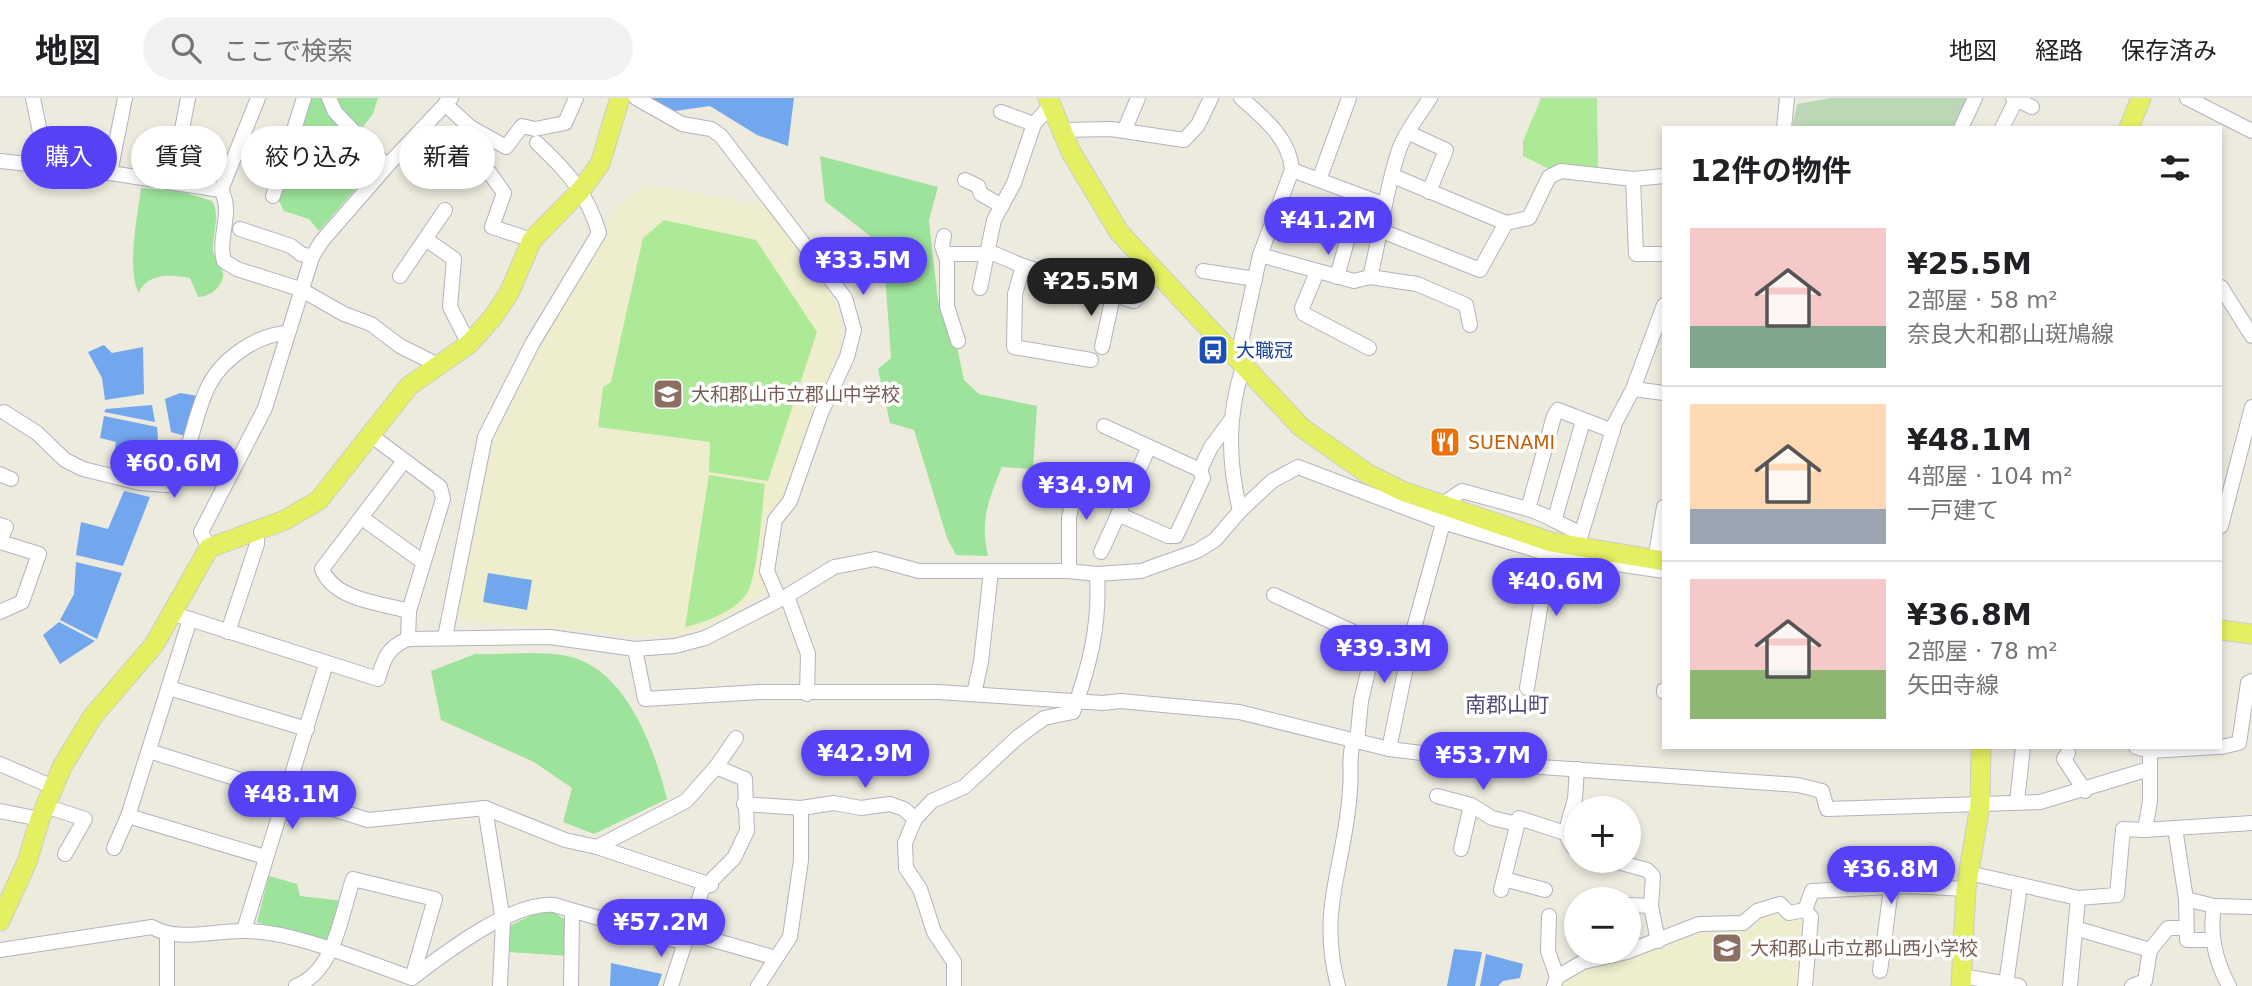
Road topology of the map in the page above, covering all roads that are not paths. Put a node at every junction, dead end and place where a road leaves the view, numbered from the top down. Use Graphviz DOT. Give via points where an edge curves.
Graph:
graph roads {
  1 [pos="33,98"];
  2 [pos="125,98"];
  3 [pos="188,98"];
  4 [pos="258,98"];
  5 [pos="304,98"];
  6 [pos="329,98"];
  7 [pos="576,98"];
  8 [pos="620,98"];
  9 [pos="636,98"];
  10 [pos="1138,98"];
  11 [pos="1210,98"];
  12 [pos="1241,98"];
  13 [pos="1349,98"];
  14 [pos="1430,98"];
  15 [pos="1787,98"];
  16 [pos="1975,98"];
  17 [pos="2141,98"];
  18 [pos="2187,98"];
  19 [pos="2014,99"];
  20 [pos="448,101"];
  21 [pos="1050,102"];
  22 [pos="2032,107"];
  23 [pos="1001,112"];
  24 [pos="1034,124"];
  25 [pos="39,126"];
  26 [pos="183,126"];
  27 [pos="1783,126"];
  28 [pos="1962,126"];
  29 [pos="2003,126"];
  30 [pos="2130,126"];
  31 [pos="1062,130"];
  32 [pos="1124,131"];
  33 [pos="2252,131"];
  34 [pos="1409,133"];
  35 [pos="117,138"];
  36 [pos="537,143"];
  37 [pos="0,161"];
  38 [pos="21,163"];
  39 [pos="387,166"];
  40 [pos="1292,170"];
  41 [pos="1393,176"];
  42 [pos="1662,176"];
  43 [pos="1633,178"];
  44 [pos="495,180"];
  45 [pos="965,180"];
  46 [pos="1319,180"];
  47 [pos="216,189"];
  48 [pos="221,190"];
  49 [pos="581,190"];
  50 [pos="1429,192"];
  51 [pos="273,196"];
  52 [pos="1383,204"];
  53 [pos="1002,206"];
  54 [pos="445,210"];
  55 [pos="1506,223"];
  56 [pos="240,229"];
  57 [pos="1382,231"];
  58 [pos="944,236"];
  59 [pos="427,240"];
  60 [pos="532,240"];
  61 [pos="1347,241"];
  62 [pos="987,252"];
  63 [pos="946,254"];
  64 [pos="1662,254"];
  65 [pos="1260,255"];
  66 [pos="313,257"];
  67 [pos="1023,266"];
  68 [pos="1203,271"];
  69 [pos="1317,272"];
  70 [pos="1156,274"];
  71 [pos="401,276"];
  72 [pos="1336,277"];
  73 [pos="1370,277"];
  74 [pos="1255,279"];
  75 [pos="980,288"];
  76 [pos="300,289"];
  77 [pos="2222,289"];
  78 [pos="1113,296"];
  79 [pos="1662,317"];
  80 [pos="1470,325"];
  81 [pos="288,333"];
  82 [pos="2252,335"];
  83 [pos="958,341"];
  84 [pos="469,344"];
  85 [pos="1102,347"];
  86 [pos="1369,348"];
  87 [pos="1091,360"];
  88 [pos="436,364"];
  89 [pos="1240,364"];
  90 [pos="1633,389"];
  91 [pos="1662,393"];
  92 [pos="2252,408"];
  93 [pos="4,412"];
  94 [pos="1231,418"];
  95 [pos="1583,421"];
  96 [pos="1104,426"];
  97 [pos="1613,431"];
  98 [pos="369,434"];
  99 [pos="1149,447"];
  100 [pos="404,461"];
  101 [pos="1079,470"];
  102 [pos="1200,470"];
  103 [pos="1528,509"];
  104 [pos="1240,511"];
  105 [pos="1444,511"];
  106 [pos="1118,514"];
  107 [pos="362,518"];
  108 [pos="1555,518"];
  109 [pos="2222,522"];
  110 [pos="0,525"];
  111 [pos="257,529"];
  112 [pos="1579,540"];
  113 [pos="0,541"];
  114 [pos="1662,545"];
  115 [pos="209,548"];
  116 [pos="1550,548"];
  117 [pos="1101,552"];
  118 [pos="423,562"];
  119 [pos="1661,564"];
  120 [pos="992,571"];
  121 [pos="1069,571"];
  122 [pos="1097,574"];
  123 [pos="1274,594"];
  124 [pos="783,598"];
  125 [pos="409,611"];
  126 [pos="0,612"];
  127 [pos="181,616"];
  128 [pos="2222,630"];
  129 [pos="228,632"];
  130 [pos="2252,634"];
  131 [pos="445,637"];
  132 [pos="408,639"];
  133 [pos="635,649"];
  134 [pos="326,664"];
  135 [pos="2252,681"];
  136 [pos="169,688"];
  137 [pos="1527,688"];
  138 [pos="807,694"];
  139 [pos="974,694"];
  140 [pos="1077,700"];
  141 [pos="307,729"];
  142 [pos="736,738"];
  143 [pos="1355,742"];
  144 [pos="2246,744"];
  145 [pos="2222,747"];
  146 [pos="1389,749"];
  147 [pos="1981,749"];
  148 [pos="2024,749"];
  149 [pos="2143,749"];
  150 [pos="149,751"];
  151 [pos="2068,753"];
  152 [pos="0,764"];
  153 [pos="716,767"];
  154 [pos="1577,769"];
  155 [pos="2149,769"];
  156 [pos="53,787"];
  157 [pos="2085,791"];
  158 [pos="285,795"];
  159 [pos="1437,796"];
  160 [pos="1574,796"];
  161 [pos="2017,802"];
  162 [pos="744,804"];
  163 [pos="1471,805"];
  164 [pos="1980,805"];
  165 [pos="485,807"];
  166 [pos="801,808"];
  167 [pos="0,811"];
  168 [pos="42,813"];
  169 [pos="128,816"];
  170 [pos="915,819"];
  171 [pos="2252,823"];
  172 [pos="1517,824"];
  173 [pos="2175,828"];
  174 [pos="2145,830"];
  175 [pos="1564,833"];
  176 [pos="597,847"];
  177 [pos="114,848"];
  178 [pos="1461,849"];
  179 [pos="65,854"];
  180 [pos="265,857"];
  181 [pos="1641,868"];
  182 [pos="1967,881"];
  183 [pos="711,885"];
  184 [pos="2020,886"];
  185 [pos="1891,889"];
  186 [pos="1545,890"];
  187 [pos="7,891"];
  188 [pos="2078,898"];
  189 [pos="2186,899"];
  190 [pos="1641,906"];
  191 [pos="1651,906"];
  192 [pos="2214,906"];
  193 [pos="2252,907"];
  194 [pos="1805,910"];
  195 [pos="572,913"];
  196 [pos="1549,916"];
  197 [pos="503,920"];
  198 [pos="0,921"];
  199 [pos="2186,928"];
  200 [pos="2077,929"];
  201 [pos="244,930"];
  202 [pos="166,935"];
  203 [pos="687,938"];
  204 [pos="2212,940"];
  205 [pos="1658,942"];
  206 [pos="1641,948"];
  207 [pos="0,950"];
  208 [pos="330,950"];
  209 [pos="2150,950"];
  210 [pos="776,958"];
  211 [pos="1580,964"];
  212 [pos="1880,971"];
  213 [pos="412,978"];
  214 [pos="1555,981"];
  215 [pos="1962,981"];
  216 [pos="305,985"];
  217 [pos="2012,985"];
  218 [pos="167,986"];
  219 [pos="500,986"];
  220 [pos="571,986"];
  221 [pos="671,986"];
  222 [pos="758,986"];
  223 [pos="954,986"];
  224 [pos="1338,986"];
  225 [pos="1805,986"];
  226 [pos="2070,986"];
  227 [pos="2132,986"];
  228 [pos="2229,986"];
  1 -- 25 [label="street"];
  2 -- 35 [label="street"];
  3 -- 26 [label="street"];
  4 -- 48 [label="street"];
  5 -- 51 [label="street"];
  6 -- 39 [label="street" via="335,112"];
  7 -- 20 [label="street" via="565,123 535,129 522,126 506,147 470,127"];
  8 -- 49 [label="main road" via="600,164"];
  9 -- 124 [label="street" via="682,124 711,129 721,136 845,298 854,330 847,357 821,413 790,501 775,520 767,571"];
  10 -- 32 [label="street"];
  11 -- 32 [label="street" via="1191,136 1184,140"];
  12 -- 40 [label="street" via="1280,137 1291,154"];
  13 -- 46 [label="street"];
  14 -- 34 [label="street"];
  15 -- 27 [label="street"];
  16 -- 28 [label="street"];
  17 -- 30 [label="main road"];
  18 -- 33 [label="street"];
  19 -- 22 [label="street"];
  19 -- 29 [label="street"];
  20 -- 39 [label="street"];
  21 -- 24 [label="street"];
  21 -- 31 [label="main road"];
  23 -- 24 [label="street"];
  24 -- 53 [label="street"];
  31 -- 32 [label="street"];
  31 -- 70 [label="main road" via="1092,191 1119,232"];
  34 -- 41 [label="street"];
  34 -- 50 [label="street" via="1446,150"];
  36 -- 49 [label="street"];
  37 -- 38 [label="street"];
  39 -- 66 [label="street"];
  40 -- 46 [label="street"];
  40 -- 65 [label="street"];
  41 -- 50 [label="street"];
  41 -- 52 [label="street"];
  42 -- 43 [label="street"];
  43 -- 55 [label="street" via="1561,171 1549,177 1529,218"];
  43 -- 64 [label="street" via="1636,254"];
  44 -- 60 [label="street" via="504,193 492,227"];
  45 -- 53 [label="street"];
  46 -- 52 [label="street"];
  47 -- 48 [label="street"];
  48 -- 76 [label="street" via="228,203 221,251 224,261"];
  49 -- 60 [label="main road"];
  49 -- 131 [label="street" via="599,233 532,344 485,437"];
  50 -- 55 [label="street"];
  52 -- 57 [label="street"];
  53 -- 62 [label="street"];
  54 -- 59 [label="street"];
  55 -- 57 [label="street" via="1480,270"];
  56 -- 66 [label="street"];
  57 -- 73 [label="street"];
  58 -- 63 [label="street"];
  59 -- 71 [label="street"];
  59 -- 84 [label="street" via="454,259 450,307"];
  60 -- 84 [label="main road" via="509,293"];
  61 -- 72 [label="street"];
  62 -- 63 [label="street"];
  62 -- 67 [label="street"];
  62 -- 75 [label="street"];
  63 -- 83 [label="street" via="947,306"];
  65 -- 69 [label="street"];
  65 -- 74 [label="street"];
  66 -- 76 [label="street"];
  67 -- 78 [label="street"];
  67 -- 87 [label="street" via="1015,294 1014,347"];
  68 -- 74 [label="street"];
  69 -- 72 [label="street"];
  69 -- 86 [label="street" via="1302,308 1304,314"];
  70 -- 78 [label="street" via="1134,301"];
  70 -- 89 [label="main road"];
  72 -- 73 [label="street" via="1354,281"];
  73 -- 80 [label="street" via="1417,284 1466,305"];
  74 -- 89 [label="street"];
  76 -- 81 [label="street"];
  76 -- 88 [label="street" via="371,324 400,346"];
  77 -- 82 [label="street"];
  78 -- 85 [label="street"];
  79 -- 90 [label="street"];
  81 -- 93 [label="street" via="269,334 245,346 210,384 183,466 167,485 83,469"];
  81 -- 115 [label="street" via="265,408 201,532"];
  84 -- 88 [label="main road"];
  88 -- 98 [label="main road" via="409,386"];
  89 -- 94 [label="street"];
  89 -- 105 [label="main road" via="1301,427 1338,454"];
  90 -- 91 [label="street"];
  90 -- 97 [label="street"];
  92 -- 109 [label="street"];
  94 -- 102 [label="street"];
  94 -- 104 [label="street" via="1230,458"];
  95 -- 97 [label="street"];
  95 -- 103 [label="street" via="1558,410 1554,415"];
  95 -- 108 [label="street"];
  96 -- 99 [label="street"];
  97 -- 112 [label="street"];
  98 -- 100 [label="street"];
  98 -- 111 [label="main road" via="319,500 285,520"];
  99 -- 102 [label="street"];
  99 -- 106 [label="street"];
  100 -- 107 [label="street"];
  100 -- 118 [label="street" via="440,487 443,499"];
  101 -- 121 [label="street" via="1069,518"];
  102 -- 106 [label="street" via="1203,478 1176,536"];
  103 -- 105 [label="street" via="1462,491"];
  103 -- 108 [label="street"];
  104 -- 105 [label="street" via="1272,481 1298,467"];
  104 -- 122 [label="street" via="1215,540 1178,560 1141,571"];
  105 -- 116 [label="main road"];
  105 -- 146 [label="street"];
  106 -- 117 [label="street"];
  107 -- 118 [label="street"];
  107 -- 125 [label="street" via="322,569 326,579 344,594"];
  108 -- 112 [label="street"];
  110 -- 113 [label="street" via="6,527"];
  111 -- 115 [label="main road"];
  111 -- 129 [label="street" via="257,544"];
  112 -- 116 [label="main road"];
  112 -- 119 [label="main road"];
  113 -- 126 [label="street" via="39,554 22,602"];
  114 -- 119 [label="street"];
  115 -- 127 [label="main road"];
  116 -- 119 [label="street"];
  116 -- 137 [label="street"];
  118 -- 125 [label="street"];
  120 -- 121 [label="street"];
  120 -- 124 [label="street" via="919,571 874,559 834,567"];
  120 -- 139 [label="street"];
  121 -- 122 [label="street"];
  122 -- 140 [label="street" via="1097,629"];
  123 -- 143 [label="street" via="1375,642"];
  124 -- 133 [label="street" via="705,638"];
  124 -- 138 [label="street" via="808,654"];
  125 -- 132 [label="street"];
  127 -- 129 [label="street"];
  127 -- 136 [label="street"];
  127 -- 156 [label="main road" via="93,716"];
  128 -- 130 [label="main road"];
  129 -- 134 [label="street"];
  131 -- 132 [label="street"];
  131 -- 133 [label="street" via="550,637"];
  132 -- 134 [label="street" via="393,645 378,679"];
  133 -- 138 [label="street" via="645,699"];
  134 -- 141 [label="street"];
  135 -- 144 [label="street" via="2248,683"];
  136 -- 141 [label="street"];
  136 -- 150 [label="street"];
  138 -- 139 [label="street"];
  139 -- 140 [label="street"];
  140 -- 143 [label="street" via="1239,712"];
  140 -- 170 [label="street" via="1073,712 1044,718 964,787 933,801"];
  141 -- 158 [label="street"];
  142 -- 153 [label="street"];
  143 -- 146 [label="street"];
  143 -- 224 [label="street" via="1348,762 1351,788 1330,909 1329,937"];
  144 -- 145 [label="street"];
  146 -- 154 [label="street"];
  147 -- 164 [label="main road"];
  148 -- 161 [label="street"];
  149 -- 155 [label="street"];
  150 -- 158 [label="street"];
  150 -- 169 [label="street"];
  151 -- 157 [label="street" via="2064,759"];
  152 -- 156 [label="street"];
  153 -- 162 [label="street" via="745,779"];
  153 -- 176 [label="street" via="686,801"];
  154 -- 160 [label="street"];
  154 -- 164 [label="street" via="1798,785 1822,791 1827,809"];
  155 -- 157 [label="street"];
  155 -- 174 [label="street"];
  156 -- 168 [label="main road"];
  157 -- 161 [label="street" via="2040,802"];
  158 -- 165 [label="street" via="369,820"];
  158 -- 180 [label="street"];
  159 -- 163 [label="street"];
  161 -- 164 [label="street"];
  162 -- 166 [label="street"];
  162 -- 183 [label="street" via="747,831 734,858"];
  163 -- 172 [label="street" via="1492,818"];
  163 -- 178 [label="street"];
  164 -- 182 [label="main road"];
  165 -- 176 [label="street" via="565,840"];
  165 -- 197 [label="street"];
  166 -- 170 [label="street" via="834,803 862,808 890,804"];
  166 -- 210 [label="street" via="801,860 790,937"];
  167 -- 168 [label="street"];
  168 -- 179 [label="street" via="85,819"];
  168 -- 187 [label="main road"];
  169 -- 177 [label="street"];
  169 -- 180 [label="street"];
  170 -- 223 [label="street" via="905,843 906,868 920,889 934,932 954,962"];
  171 -- 173 [label="street"];
  172 -- 175 [label="street" via="1519,818"];
  172 -- 186 [label="street" via="1502,884"];
  173 -- 174 [label="street"];
  173 -- 189 [label="street"];
  174 -- 188 [label="street" via="2123,829 2117,895"];
  176 -- 183 [label="street"];
  180 -- 201 [label="street"];
  181 -- 191 [label="street" via="1653,876"];
  182 -- 184 [label="street"];
  182 -- 185 [label="street"];
  182 -- 215 [label="main road"];
  183 -- 203 [label="street" via="702,890"];
  184 -- 188 [label="street"];
  184 -- 217 [label="street"];
  185 -- 194 [label="street" via="1812,891"];
  185 -- 212 [label="street"];
  187 -- 198 [label="main road"];
  188 -- 200 [label="street"];
  189 -- 192 [label="street"];
  189 -- 199 [label="street"];
  190 -- 191 [label="street"];
  191 -- 205 [label="street"];
  192 -- 193 [label="street"];
  192 -- 204 [label="street"];
  194 -- 205 [label="street" via="1789,914 1780,904 1757,911 1743,923 1699,924"];
  194 -- 225 [label="street" via="1811,917"];
  195 -- 197 [label="street" via="540,904"];
  195 -- 203 [label="street"];
  195 -- 220 [label="street"];
  196 -- 214 [label="street" via="1548,951"];
  197 -- 213 [label="street" via="473,933"];
  197 -- 219 [label="street"];
  199 -- 204 [label="street" via="2187,940"];
  199 -- 209 [label="street" via="2168,928"];
  200 -- 209 [label="street"];
  200 -- 226 [label="street"];
  201 -- 202 [label="street"];
  201 -- 208 [label="street"];
  202 -- 207 [label="street" via="152,927"];
  202 -- 218 [label="street"];
  203 -- 210 [label="street"];
  203 -- 221 [label="street"];
  204 -- 228 [label="street"];
  205 -- 206 [label="street"];
  208 -- 213 [label="street"];
  208 -- 213 [label="street" via="353,879 435,899"];
  208 -- 216 [label="street" via="324,965"];
  209 -- 227 [label="street" via="2146,981"];
  210 -- 222 [label="street"];
  211 -- 214 [label="street"];
  215 -- 217 [label="street"];
}
